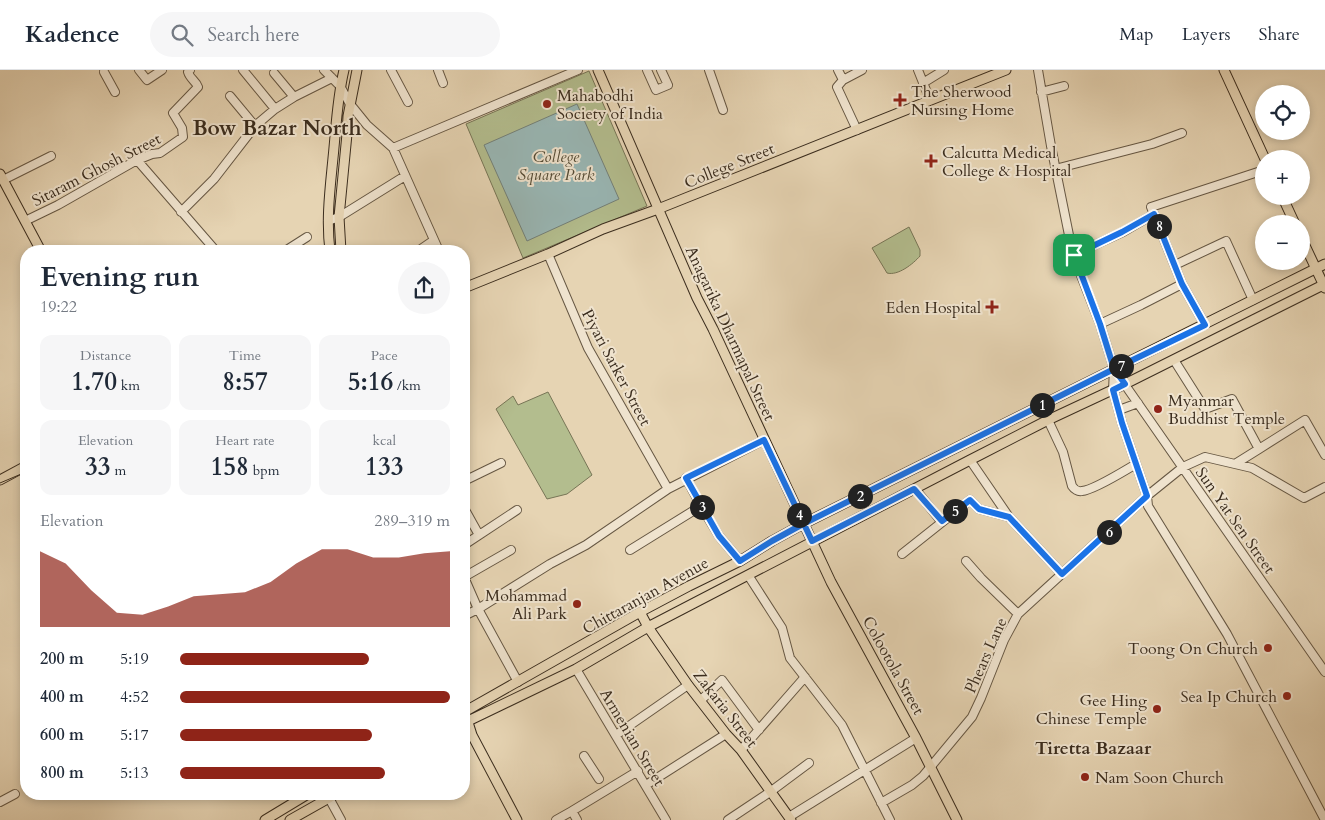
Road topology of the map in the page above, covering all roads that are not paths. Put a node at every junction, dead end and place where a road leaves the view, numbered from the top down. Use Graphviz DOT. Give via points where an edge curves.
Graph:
graph roads {
  1 [pos="138,70"];
  2 [pos="162,70"];
  3 [pos="190,70"];
  4 [pos="243,70"];
  5 [pos="324,70"];
  6 [pos="344,70"];
  7 [pos="357,70"];
  8 [pos="391,70"];
  9 [pos="438,70"];
  10 [pos="578,70"];
  11 [pos="598,70"];
  12 [pos="647,70"];
  13 [pos="661,70"];
  14 [pos="709,70"];
  15 [pos="838,70"];
  16 [pos="862,70"];
  17 [pos="918,70"];
  18 [pos="944,70"];
  19 [pos="1006,70"];
  20 [pos="1038,70"];
  21 [pos="1224,70"];
  22 [pos="104,72"];
  23 [pos="274,73"];
  24 [pos="332,78"];
  25 [pos="843,80"];
  26 [pos="923,82"];
  27 [pos="443,83"];
  28 [pos="340,86"];
  29 [pos="1064,86"];
  30 [pos="115,92"];
  31 [pos="1041,92"];
  32 [pos="230,96"];
  33 [pos="294,97"];
  34 [pos="930,100"];
  35 [pos="408,102"];
  36 [pos="350,104"];
  37 [pos="275,109"];
  38 [pos="723,110"];
  39 [pos="255,126"];
  40 [pos="857,130"];
  41 [pos="1182,133"];
  42 [pos="393,148"];
  43 [pos="1261,150"];
  44 [pos="50,156"];
  45 [pos="137,160"];
  46 [pos="1056,169"];
  47 [pos="1255,173"];
  48 [pos="405,176"];
  49 [pos="2,177"];
  50 [pos="658,209"];
  51 [pos="182,212"];
  52 [pos="1154,214"];
  53 [pos="338,217"];
  54 [pos="24,221"];
  55 [pos="328,221"];
  56 [pos="307,237"];
  57 [pos="434,240"];
  58 [pos="38,245"];
  59 [pos="211,245"];
  60 [pos="294,245"];
  61 [pos="329,245"];
  62 [pos="340,245"];
  63 [pos="427,245"];
  64 [pos="436,245"];
  65 [pos="548,254"];
  66 [pos="1074,255"];
  67 [pos="1310,256"];
  68 [pos="1325,264"];
  69 [pos="1175,265"];
  70 [pos="1316,269"];
  71 [pos="1182,284"];
  72 [pos="470,286"];
  73 [pos="1324,286"];
  74 [pos="1253,300"];
  75 [pos="1100,324"];
  76 [pos="1205,325"];
  77 [pos="1174,360"];
  78 [pos="1114,369"];
  79 [pos="1125,384"];
  80 [pos="1113,390"];
  81 [pos="1138,402"];
  82 [pos="1119,410"];
  83 [pos="1048,420"];
  84 [pos="764,440"];
  85 [pos="1259,449"];
  86 [pos="1325,455"];
  87 [pos="970,460"];
  88 [pos="501,463"];
  89 [pos="1136,464"];
  90 [pos="1235,464"];
  91 [pos="1183,467"];
  92 [pos="20,469"];
  93 [pos="470,478"];
  94 [pos="686,478"];
  95 [pos="0,480"];
  96 [pos="1325,487"];
  97 [pos="668,489"];
  98 [pos="914,489"];
  99 [pos="1147,496"];
  100 [pos="701,506"];
  101 [pos="517,510"];
  102 [pos="1009,517"];
  103 [pos="470,519"];
  104 [pos="942,521"];
  105 [pos="803,524"];
  106 [pos="479,535"];
  107 [pos="470,541"];
  108 [pos="812,541"];
  109 [pos="511,550"];
  110 [pos="630,550"];
  111 [pos="902,554"];
  112 [pos="740,561"];
  113 [pos="966,561"];
  114 [pos="470,574"];
  115 [pos="1062,574"];
  116 [pos="748,575"];
  117 [pos="470,591"];
  118 [pos="478,609"];
  119 [pos="640,612"];
  120 [pos="470,613"];
  121 [pos="1018,614"];
  122 [pos="648,627"];
  123 [pos="576,669"];
  124 [pos="1325,672"];
  125 [pos="805,677"];
  126 [pos="518,682"];
  127 [pos="688,685"];
  128 [pos="701,700"];
  129 [pos="470,709"];
  130 [pos="470,722"];
  131 [pos="760,730"];
  132 [pos="470,732"];
  133 [pos="726,734"];
  134 [pos="616,735"];
  135 [pos="916,738"];
  136 [pos="741,750"];
  137 [pos="584,756"];
  138 [pos="809,763"];
  139 [pos="931,768"];
  140 [pos="866,771"];
  141 [pos="638,772"];
  142 [pos="599,779"];
  143 [pos="646,785"];
  144 [pos="770,792"];
  145 [pos="15,794"];
  146 [pos="298,800"];
  147 [pos="322,800"];
  148 [pos="332,800"];
  149 [pos="0,802"];
  150 [pos="881,803"];
  151 [pos="572,811"];
  152 [pos="790,819"];
  153 [pos="265,820"];
  154 [pos="290,820"];
  155 [pos="341,820"];
  156 [pos="517,820"];
  157 [pos="556,820"];
  158 [pos="577,820"];
  159 [pos="666,820"];
  160 [pos="728,820"];
  161 [pos="890,820"];
  162 [pos="957,820"];
  163 [pos="1325,820"];
  1 -- 2 [label="street" via="147,80"];
  3 -- 45 [label="street, Sitaram Ghosh Street" via="188,75 198,88 173,113 182,128 183,137 160,153"];
  4 -- 37 [label="street"];
  5 -- 24 [label="street"];
  6 -- 28 [label="main road"];
  7 -- 36 [label="main road"];
  8 -- 35 [label="street"];
  9 -- 27 [label="street"];
  10 -- 42 [label="street"];
  11 -- 50 [label="main road, Anagarika Dharmapal Street"];
  12 -- 13 [label="street" via="656,90 668,85"];
  14 -- 38 [label="street"];
  15 -- 25 [label="street"];
  16 -- 25 [label="street"];
  17 -- 26 [label="street"];
  18 -- 26 [label="street"];
  19 -- 34 [label="main road, College Street"];
  20 -- 31 [label="street"];
  21 -- 43 [label="main road"];
  22 -- 30 [label="street"];
  23 -- 33 [label="street"];
  24 -- 28 [label="street"];
  24 -- 33 [label="street"];
  25 -- 40 [label="street" via="837,88"];
  26 -- 34 [label="street"];
  28 -- 36 [label="street"];
  28 -- 55 [label="main road"];
  29 -- 31 [label="street"];
  31 -- 46 [label="street"];
  32 -- 39 [label="street"];
  33 -- 37 [label="street"];
  34 -- 40 [label="main road, College Street"];
  36 -- 42 [label="street"];
  36 -- 53 [label="main road"];
  37 -- 39 [label="street"];
  39 -- 51 [label="street" via="214,179"];
  40 -- 50 [label="main road, College Street"];
  41 -- 46 [label="street"];
  42 -- 48 [label="street"];
  44 -- 49 [label="street"];
  45 -- 51 [label="street"];
  45 -- 54 [label="street, Sitaram Ghosh Street"];
  46 -- 66 [label="street"];
  47 -- 52 [label="street" via="1152,208"];
  48 -- 53 [label="street"];
  48 -- 57 [label="street"];
  49 -- 54 [label="main road"];
  50 -- 65 [label="main road, College Street"];
  50 -- 84 [label="main road, Anagarika Dharmapal Street"];
  51 -- 59 [label="street"];
  52 -- 66 [label="street"];
  52 -- 69 [label="street"];
  53 -- 55 [label="street"];
  53 -- 62 [label="main road"];
  54 -- 58 [label="main road"];
  55 -- 61 [label="main road"];
  56 -- 60 [label="street"];
  57 -- 63 [label="street"];
  57 -- 64 [label="street"];
  65 -- 72 [label="main road, College Street"];
  65 -- 97 [label="street, Piyari Sarker Street" via="588,348"];
  66 -- 75 [label="street"];
  67 -- 70 [label="main road"];
  68 -- 70 [label="main road, Chittaranjan Avenue"];
  69 -- 71 [label="street"];
  69 -- 74 [label="street" via="1226,241"];
  70 -- 73 [label="main road"];
  70 -- 74 [label="main road, Chittaranjan Avenue"];
  71 -- 75 [label="street"];
  71 -- 76 [label="street"];
  73 -- 77 [label="main road"];
  74 -- 76 [label="main road, Chittaranjan Avenue"];
  75 -- 78 [label="street"];
  76 -- 78 [label="main road, Chittaranjan Avenue"];
  77 -- 79 [label="main road"];
  77 -- 85 [label="street" via="1205,409 1232,399"];
  78 -- 79 [label="street, Sun Yat Sen Street"];
  78 -- 80 [label="street"];
  78 -- 105 [label="main road, Chittaranjan Avenue"];
  79 -- 80 [label="main road"];
  79 -- 81 [label="street, Sun Yat Sen Street"];
  80 -- 82 [label="street"];
  80 -- 83 [label="main road"];
  81 -- 82 [label="street"];
  81 -- 91 [label="street, Sun Yat Sen Street"];
  82 -- 89 [label="street"];
  83 -- 87 [label="main road"];
  83 -- 89 [label="street" via="1075,490 1081,492"];
  84 -- 94 [label="street"];
  84 -- 105 [label="main road, Anagarika Dharmapal Street"];
  85 -- 86 [label="street" via="1305,420"];
  85 -- 90 [label="street"];
  87 -- 98 [label="main road"];
  87 -- 102 [label="street"];
  88 -- 93 [label="street"];
  89 -- 99 [label="street"];
  90 -- 91 [label="street, Phears Lane" via="1205,457"];
  90 -- 96 [label="street, Phears Lane" via="1252,468 1304,498"];
  91 -- 99 [label="street, Phears Lane"];
  91 -- 124 [label="street, Sun Yat Sen Street"];
  92 -- 95 [label="main road"];
  94 -- 97 [label="street"];
  94 -- 100 [label="street"];
  97 -- 118 [label="street" via="586,545"];
  98 -- 104 [label="street"];
  98 -- 108 [label="main road"];
  99 -- 115 [label="street, Phears Lane"];
  99 -- 163 [label="street" via="1148,506 1234,647"];
  100 -- 110 [label="street"];
  100 -- 112 [label="street" via="719,536"];
  101 -- 106 [label="street"];
  102 -- 104 [label="street" via="979,509 970,500"];
  102 -- 115 [label="street"];
  103 -- 106 [label="street"];
  104 -- 111 [label="street"];
  105 -- 108 [label="main road, Colootola Street"];
  105 -- 112 [label="main road, Chittaranjan Avenue"];
  106 -- 107 [label="street"];
  108 -- 116 [label="main road"];
  108 -- 135 [label="main road, Colootola Street"];
  109 -- 114 [label="street"];
  112 -- 119 [label="main road, Chittaranjan Avenue"];
  113 -- 121 [label="street"];
  115 -- 121 [label="street, Phears Lane"];
  116 -- 122 [label="main road"];
  116 -- 125 [label="street" via="782,628 790,658"];
  117 -- 118 [label="street"];
  118 -- 120 [label="street"];
  118 -- 126 [label="street"];
  119 -- 122 [label="main road, Zakaria Street"];
  119 -- 126 [label="main road, Chittaranjan Avenue"];
  121 -- 139 [label="street, Phears Lane" via="972,717"];
  122 -- 123 [label="main road"];
  122 -- 127 [label="main road, Zakaria Street"];
  123 -- 130 [label="main road"];
  123 -- 134 [label="street, Armenian Street"];
  125 -- 131 [label="street"];
  125 -- 140 [label="street" via="840,722"];
  126 -- 129 [label="main road, Chittaranjan Avenue"];
  127 -- 128 [label="main road, Zakaria Street"];
  127 -- 134 [label="street"];
  128 -- 131 [label="street" via="722,680"];
  128 -- 133 [label="main road, Zakaria Street"];
  131 -- 136 [label="street"];
  132 -- 156 [label="main road"];
  133 -- 136 [label="main road, Zakaria Street"];
  133 -- 143 [label="street"];
  134 -- 141 [label="street, Armenian Street"];
  135 -- 139 [label="main road, Colootola Street"];
  135 -- 140 [label="street"];
  136 -- 144 [label="main road, Zakaria Street"];
  137 -- 142 [label="street"];
  138 -- 144 [label="street"];
  139 -- 150 [label="street, Phears Lane" via="912,785"];
  139 -- 162 [label="main road, Colootola Street"];
  140 -- 150 [label="street"];
  140 -- 152 [label="street"];
  141 -- 143 [label="street, Armenian Street"];
  141 -- 151 [label="street"];
  143 -- 159 [label="street, Armenian Street"];
  144 -- 152 [label="main road, Zakaria Street"];
  144 -- 160 [label="street"];
  145 -- 149 [label="street"];
  146 -- 153 [label="main road"];
  147 -- 154 [label="main road"];
  148 -- 155 [label="street"];
  150 -- 161 [label="street"];
  151 -- 157 [label="street"];
  151 -- 158 [label="street"];
}
